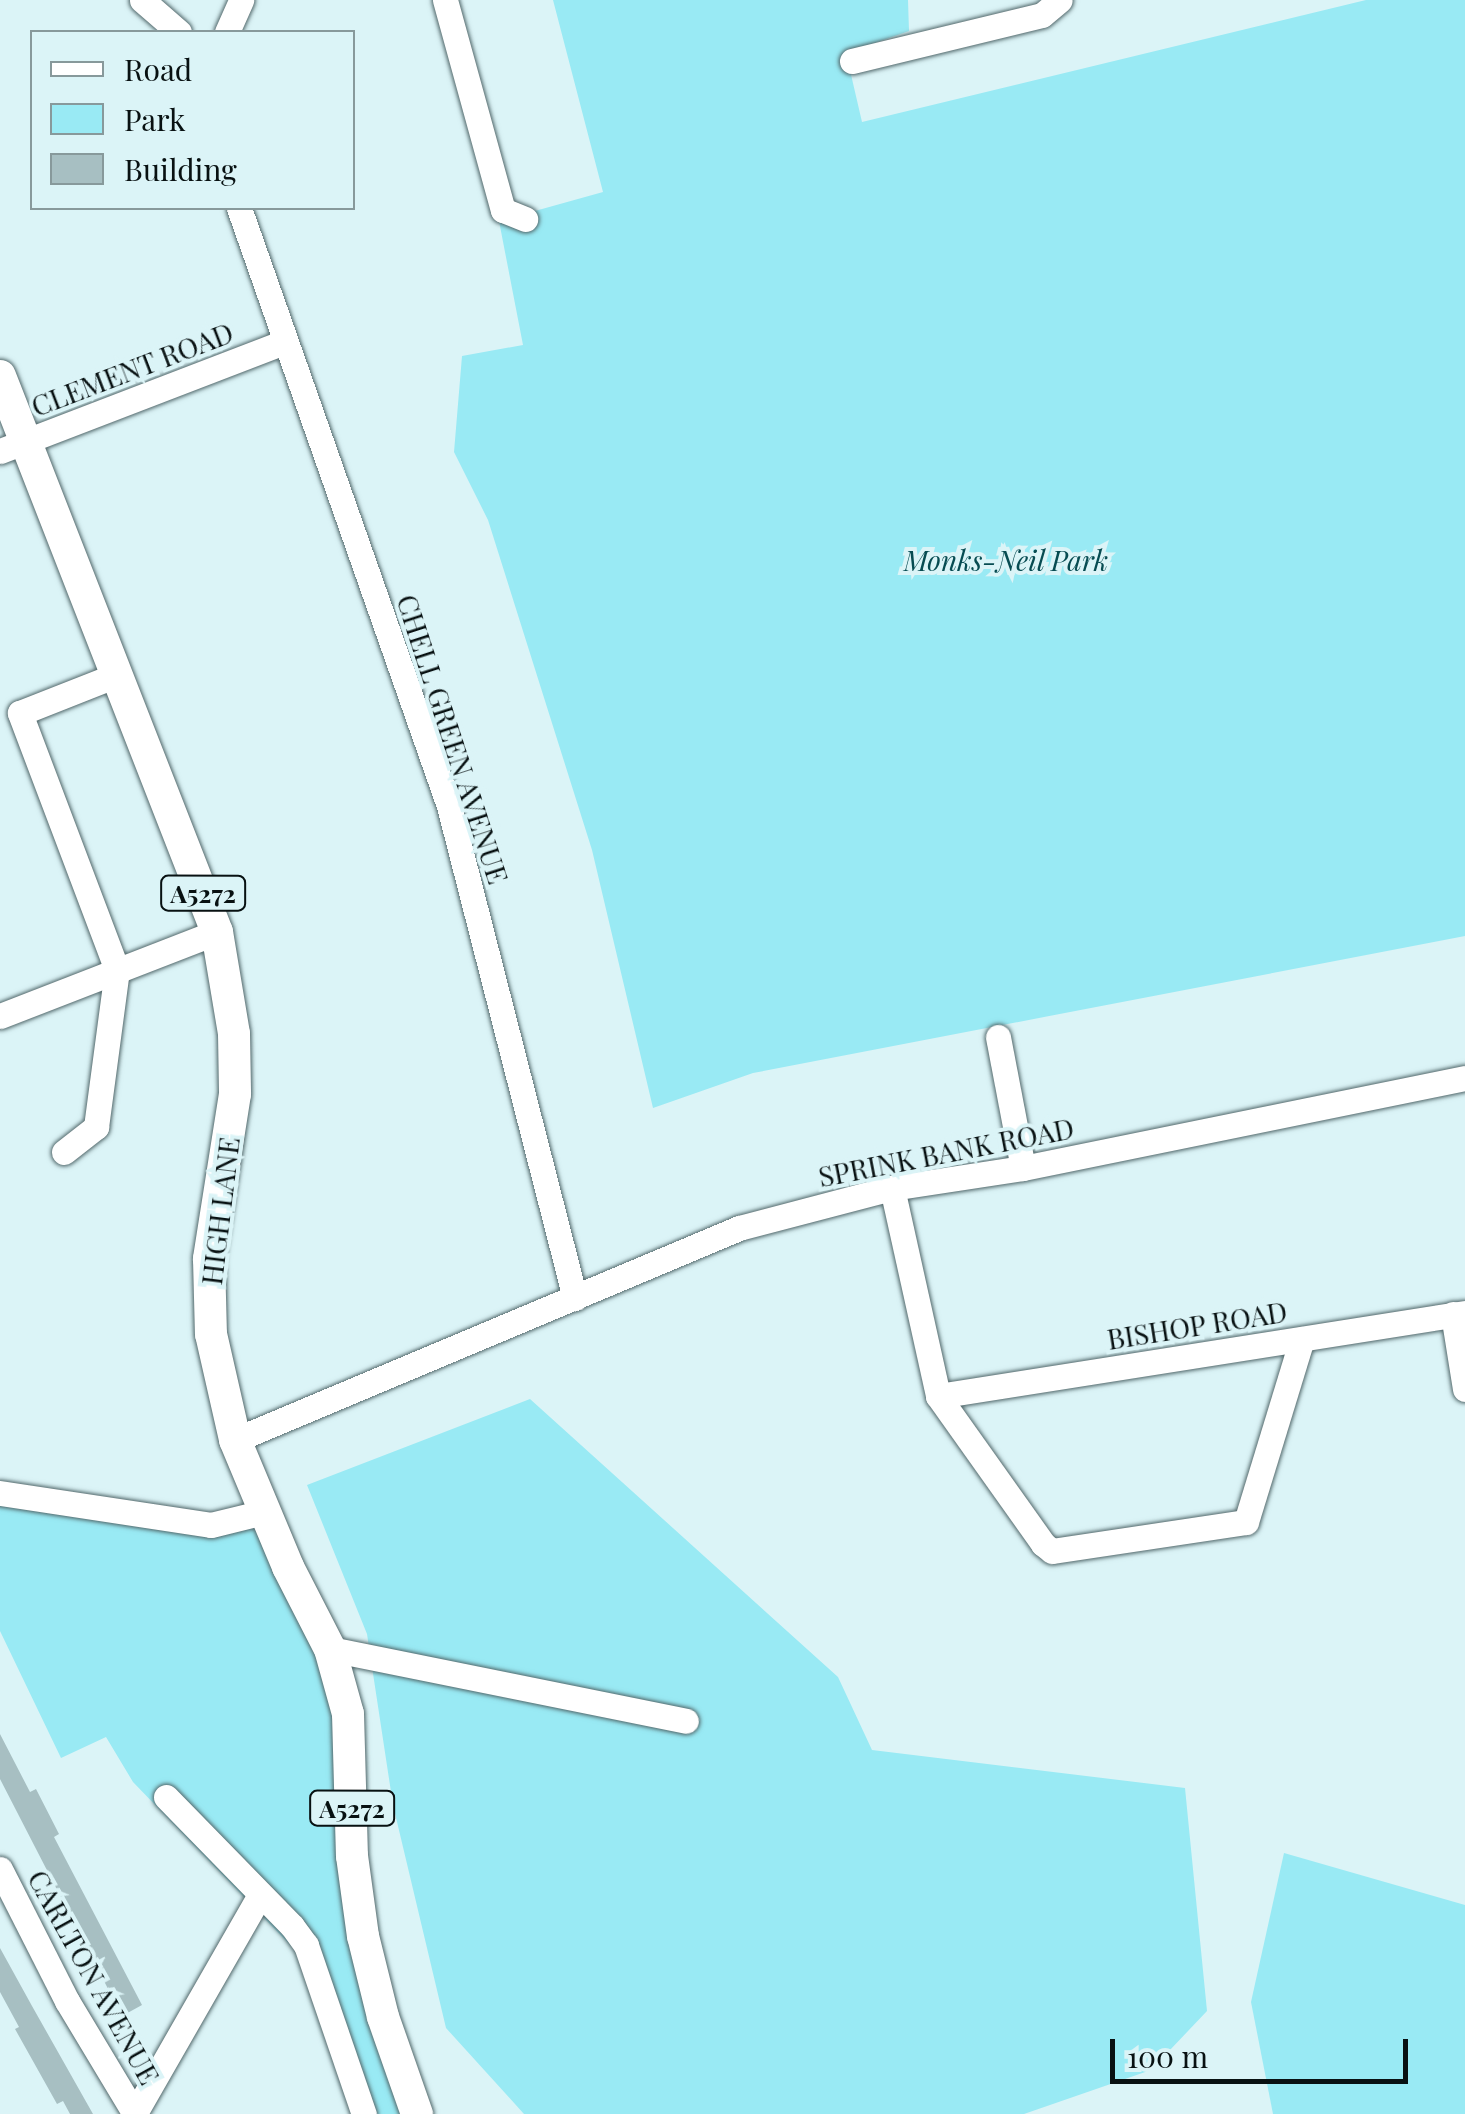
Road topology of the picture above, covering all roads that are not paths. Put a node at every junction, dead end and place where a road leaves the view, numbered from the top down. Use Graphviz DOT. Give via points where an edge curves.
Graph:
graph roads {
  1 [pos="142,0"];
  2 [pos="242,0"];
  3 [pos="445,0"];
  4 [pos="1060,0"];
  5 [pos="177,30"];
  6 [pos="228,30"];
  7 [pos="852,60"];
  8 [pos="240,210"];
  9 [pos="525,219"];
  10 [pos="284,342"];
  11 [pos="0,376"];
  12 [pos="13,447"];
  13 [pos="119,674"];
  14 [pos="217,932"];
  15 [pos="117,970"];
  16 [pos="0,1016"];
  17 [pos="998,1037"];
  18 [pos="1465,1078"];
  19 [pos="64,1152"];
  20 [pos="1023,1168"];
  21 [pos="892,1188"];
  22 [pos="575,1298"];
  23 [pos="1459,1314"];
  24 [pos="1302,1339"];
  25 [pos="1465,1389"];
  26 [pos="938,1396"];
  27 [pos="235,1440"];
  28 [pos="0,1494"];
  29 [pos="264,1512"];
  30 [pos="330,1650"];
  31 [pos="686,1721"];
  32 [pos="166,1797"];
  33 [pos="0,1869"];
  34 [pos="260,1895"];
  35 [pos="135,2114"];
  36 [pos="364,2114"];
  37 [pos="417,2114"];
  1 -- 5 [label="street"];
  2 -- 6 [label="street"];
  3 -- 9 [label="street" via="504,210"];
  4 -- 7 [label="street" via="1042,15 930,29"];
  8 -- 10 [label="street, CHELL GREEN AVENUE"];
  10 -- 12 [label="street, CLEMENT ROAD"];
  10 -- 22 [label="street, CHELL GREEN AVENUE" via="449,806"];
  11 -- 12 [label="main road, HIGH LANE / A5272"];
  12 -- 13 [label="main road, HIGH LANE / A5272"];
  13 -- 14 [label="main road, HIGH LANE / A5272"];
  13 -- 15 [label="street" via="30,706 20,719"];
  14 -- 15 [label="street"];
  14 -- 27 [label="main road, HIGH LANE / A5272" via="234,1034 235,1094 214,1212 208,1294"];
  15 -- 16 [label="street"];
  15 -- 19 [label="street" via="96,1127"];
  17 -- 20 [label="street"];
  18 -- 20 [label="street, SPRINK BANK ROAD"];
  20 -- 21 [label="street, SPRINK BANK ROAD"];
  21 -- 22 [label="street, SPRINK BANK ROAD" via="739,1228"];
  21 -- 26 [label="street"];
  22 -- 27 [label="street, SPRINK BANK ROAD"];
  23 -- 24 [label="street, BISHOP ROAD"];
  23 -- 25 [label="street"];
  24 -- 26 [label="street, BISHOP ROAD"];
  24 -- 26 [label="street" via="1246,1522 1052,1551"];
  27 -- 29 [label="main road, HIGH LANE / A5272"];
  28 -- 29 [label="street" via="211,1525"];
  29 -- 30 [label="main road, HIGH LANE / A5272"];
  30 -- 31 [label="street"];
  30 -- 37 [label="main road, HIGH LANE / A5272" via="348,1714 362,1936"];
  32 -- 34 [label="street"];
  33 -- 35 [label="street, CARLTON AVENUE"];
  34 -- 35 [label="street"];
  34 -- 36 [label="street" via="306,1945"];
}
